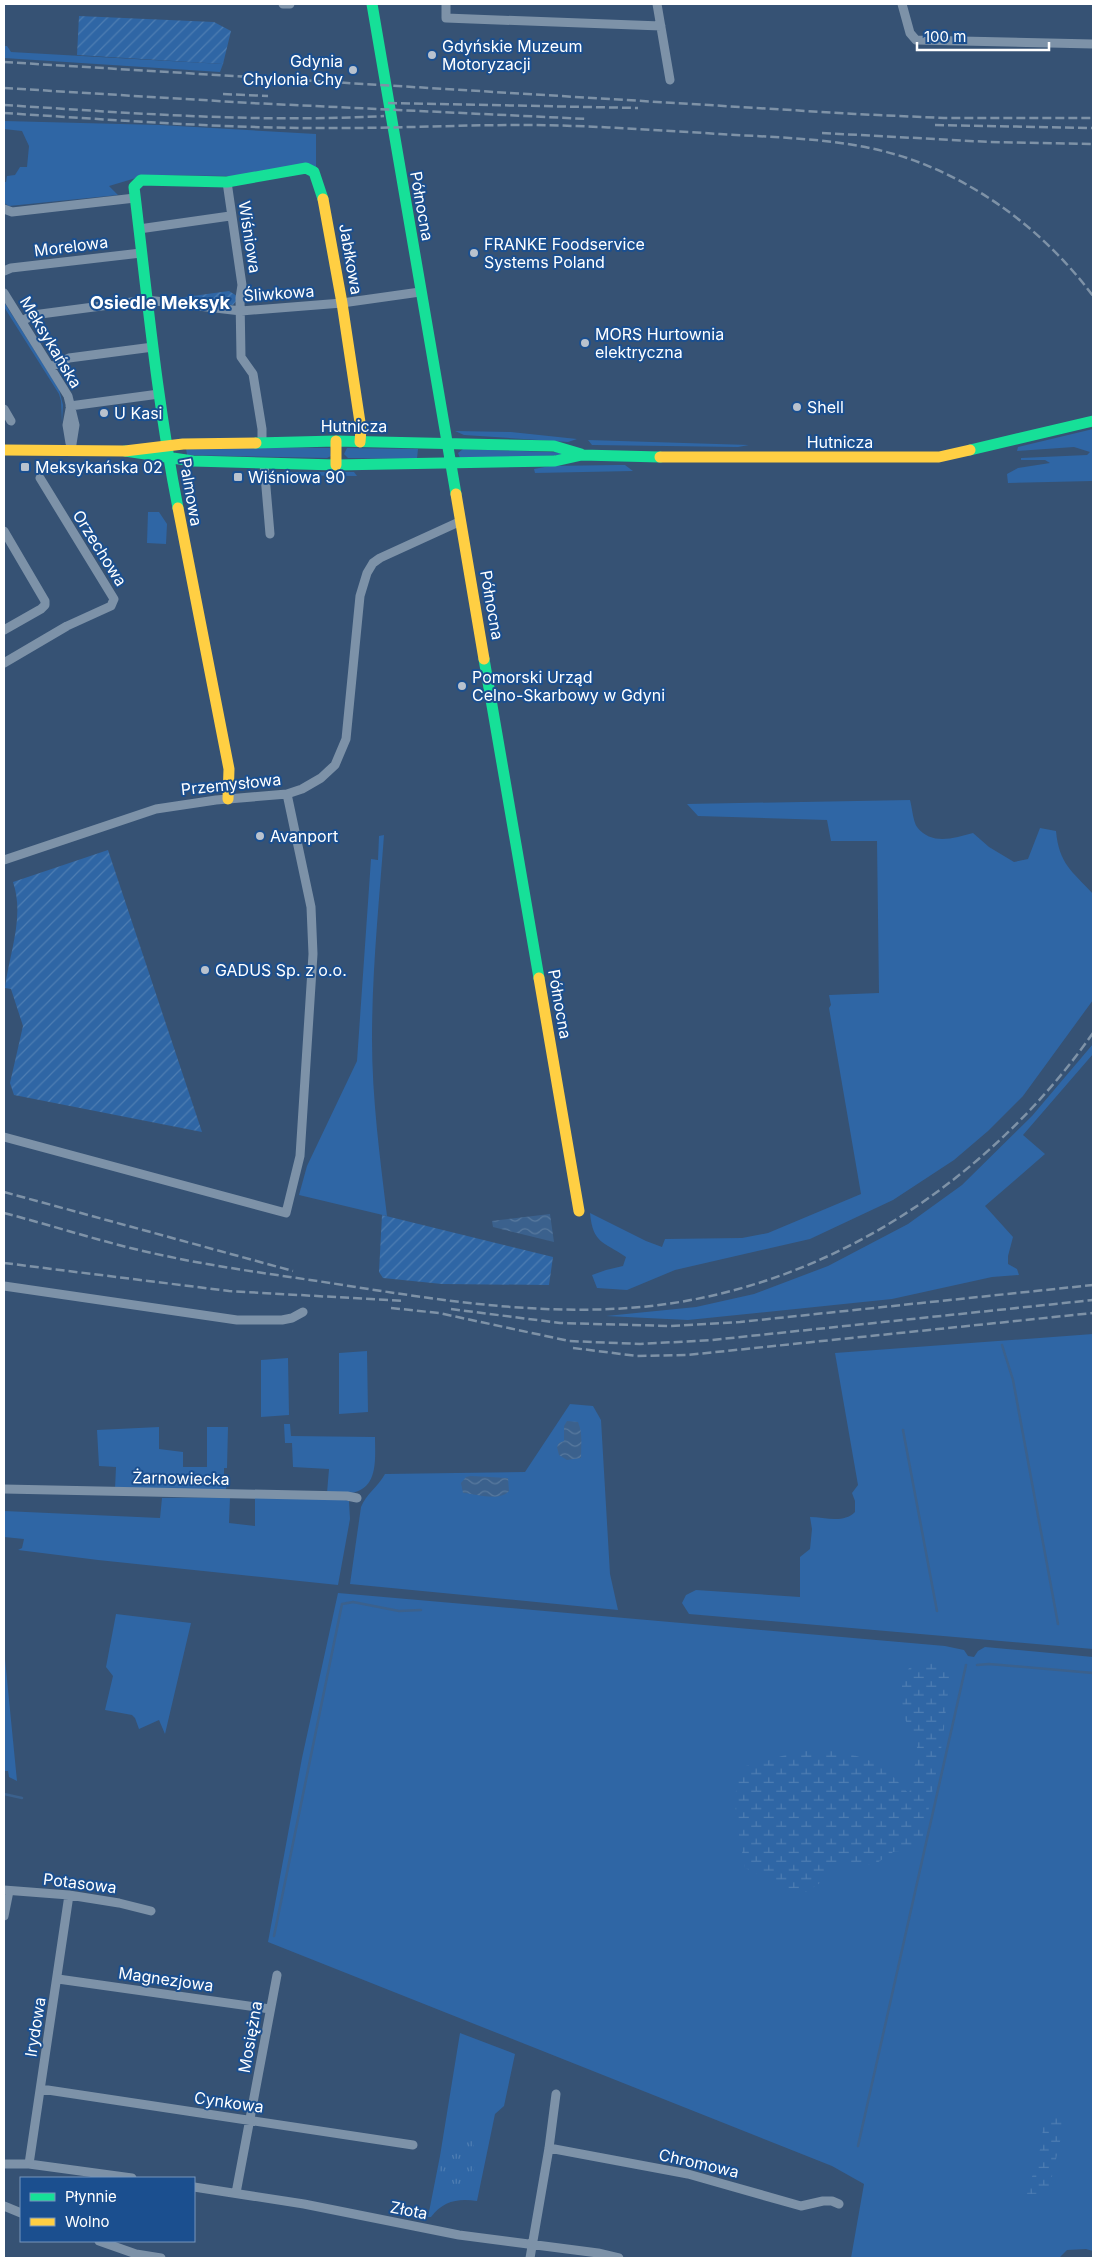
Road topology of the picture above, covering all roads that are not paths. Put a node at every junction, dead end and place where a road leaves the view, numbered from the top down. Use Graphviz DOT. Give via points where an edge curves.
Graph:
graph roads {
  1 [pos="283,4"];
  2 [pos="290,4"];
  3 [pos="372,4"];
  4 [pos="446,4"];
  5 [pos="657,4"];
  6 [pos="902,4"];
  7 [pos="661,26"];
  8 [pos="1093,44"];
  9 [pos="670,80"];
  10 [pos="227,182"];
  11 [pos="135,192"];
  12 [pos="4,209"];
  13 [pos="230,216"];
  14 [pos="139,229"];
  15 [pos="142,253"];
  16 [pos="4,270"];
  17 [pos="420,292"];
  18 [pos="4,293"];
  19 [pos="147,300"];
  20 [pos="342,303"];
  21 [pos="240,311"];
  22 [pos="22,321"];
  23 [pos="153,346"];
  24 [pos="51,367"];
  25 [pos="159,394"];
  26 [pos="70,406"];
  27 [pos="4,410"];
  28 [pos="1093,420"];
  29 [pos="11,422"];
  30 [pos="336,441"];
  31 [pos="360,442"];
  32 [pos="262,443"];
  33 [pos="448,443"];
  34 [pos="167,446"];
  35 [pos="4,450"];
  36 [pos="71,450"];
  37 [pos="125,451"];
  38 [pos="582,455"];
  39 [pos="169,458"];
  40 [pos="264,464"];
  41 [pos="452,464"];
  42 [pos="336,465"];
  43 [pos="40,478"];
  44 [pos="461,521"];
  45 [pos="4,530"];
  46 [pos="270,534"];
  47 [pos="4,630"];
  48 [pos="4,663"];
  49 [pos="287,794"];
  50 [pos="228,799"];
  51 [pos="4,860"];
  52 [pos="4,1137"];
  53 [pos="579,1211"];
  54 [pos="4,1286"];
  55 [pos="304,1312"];
  56 [pos="4,1489"];
  57 [pos="357,1498"];
  58 [pos="7,1891"];
  59 [pos="69,1895"];
  60 [pos="151,1911"];
  61 [pos="4,1916"];
  62 [pos="277,1975"];
  63 [pos="58,1979"];
  64 [pos="270,2009"];
  65 [pos="41,2089"];
  66 [pos="556,2094"];
  67 [pos="251,2120"];
  68 [pos="413,2145"];
  69 [pos="549,2148"];
  70 [pos="4,2164"];
  71 [pos="29,2164"];
  72 [pos="125,2177"];
  73 [pos="195,2187"];
  74 [pos="236,2194"];
  75 [pos="839,2204"];
  76 [pos="4,2206"];
  77 [pos="20,2212"];
  78 [pos="102,2242"];
  79 [pos="533,2244"];
  80 [pos="161,2258"];
  81 [pos="530,2258"];
  82 [pos="618,2258"];
  1 -- 2 [label="street"];
  3 -- 17 [label="street, Północna"];
  4 -- 7 [label="street" via="446,18"];
  5 -- 7 [label="street"];
  6 -- 8 [label="street" via="910,33 919,40"];
  7 -- 9 [label="street"];
  10 -- 11 [label="street, Jabłkowa" via="142,180"];
  10 -- 13 [label="street, Wiśniowa"];
  10 -- 20 [label="street, Jabłkowa" via="298,168 314,172 320,182"];
  11 -- 12 [label="street" via="12,212"];
  11 -- 14 [label="street, Palmowa"];
  13 -- 14 [label="street"];
  13 -- 21 [label="street, Wiśniowa" via="242,285"];
  14 -- 15 [label="street, Palmowa"];
  15 -- 16 [label="street, Morelowa"];
  15 -- 19 [label="street, Palmowa"];
  17 -- 20 [label="street, Śliwkowa"];
  17 -- 33 [label="street, Północna"];
  18 -- 22 [label="street, Meksykańska"];
  19 -- 21 [label="street, Śliwkowa"];
  19 -- 22 [label="street, Śliwkowa" via="34,315"];
  19 -- 23 [label="street, Palmowa"];
  20 -- 21 [label="street, Śliwkowa"];
  20 -- 31 [label="street, Jabłkowa" via="361,429"];
  21 -- 32 [label="street, Wiśniowa" via="241,356 253,374"];
  22 -- 24 [label="street, Meksykańska"];
  23 -- 24 [label="street" via="69,358"];
  23 -- 25 [label="street, Palmowa"];
  24 -- 26 [label="street, Meksykańska"];
  25 -- 26 [label="street"];
  25 -- 34 [label="street, Palmowa"];
  26 -- 36 [label="street, Meksykańska" via="76,425"];
  27 -- 29 [label="street"];
  28 -- 38 [label="street, Hutnicza" via="939,457"];
  30 -- 31 [label="street, Hutnicza"];
  30 -- 32 [label="street, Hutnicza"];
  30 -- 42 [label="street"];
  31 -- 33 [label="street, Hutnicza"];
  32 -- 34 [label="street, Hutnicza"];
  33 -- 38 [label="street, Hutnicza" via="554,446"];
  33 -- 41 [label="street, Północna"];
  34 -- 37 [label="street, Hutnicza"];
  34 -- 39 [label="street, Palmowa"];
  35 -- 36 [label="street, Hutnicza"];
  36 -- 37 [label="street, Hutnicza"];
  37 -- 39 [label="street, Hutnicza"];
  38 -- 41 [label="street, Hutnicza" via="555,460"];
  39 -- 40 [label="street, Hutnicza"];
  39 -- 50 [label="street, Palmowa" via="229,769"];
  40 -- 42 [label="street, Hutnicza"];
  40 -- 46 [label="street"];
  41 -- 42 [label="street, Hutnicza"];
  41 -- 44 [label="street, Północna"];
  43 -- 48 [label="street, Orzechowa" via="114,599 111,606 67,626"];
  44 -- 49 [label="street, Przemysłowa" via="386,554 370,567 360,596 344,744 335,765 326,774 312,784"];
  44 -- 53 [label="street, Północna"];
  45 -- 47 [label="street" via="45,606"];
  49 -- 50 [label="street, Przemysłowa"];
  49 -- 52 [label="street" via="310,900 313,954 300,1156 286,1213"];
  50 -- 51 [label="street, Przemysłowa" via="156,809"];
  54 -- 55 [label="street" via="237,1320 292,1318"];
  56 -- 57 [label="street, Żarnowiecka"];
  58 -- 59 [label="street, Potasowa"];
  58 -- 61 [label="street"];
  59 -- 60 [label="street, Potasowa"];
  59 -- 63 [label="street, Irydowa"];
  62 -- 64 [label="street, Mosiężna"];
  63 -- 64 [label="street, Magnezjowa"];
  63 -- 65 [label="street, Irydowa"];
  64 -- 67 [label="street, Mosiężna"];
  65 -- 67 [label="street, Cynkowa"];
  65 -- 71 [label="street, Irydowa"];
  66 -- 69 [label="street"];
  67 -- 68 [label="street, Cynkowa"];
  67 -- 74 [label="street, Mosiężna"];
  69 -- 75 [label="street, Chromowa" via="688,2174 801,2206 823,2201"];
  69 -- 79 [label="street"];
  70 -- 71 [label="street"];
  71 -- 72 [label="street"];
  73 -- 74 [label="street, Złota"];
  74 -- 79 [label="street, Złota" via="459,2235"];
  76 -- 77 [label="street"];
  78 -- 80 [label="street" via="136,2254"];
  79 -- 81 [label="street"];
  79 -- 82 [label="street, Złota"];
}
